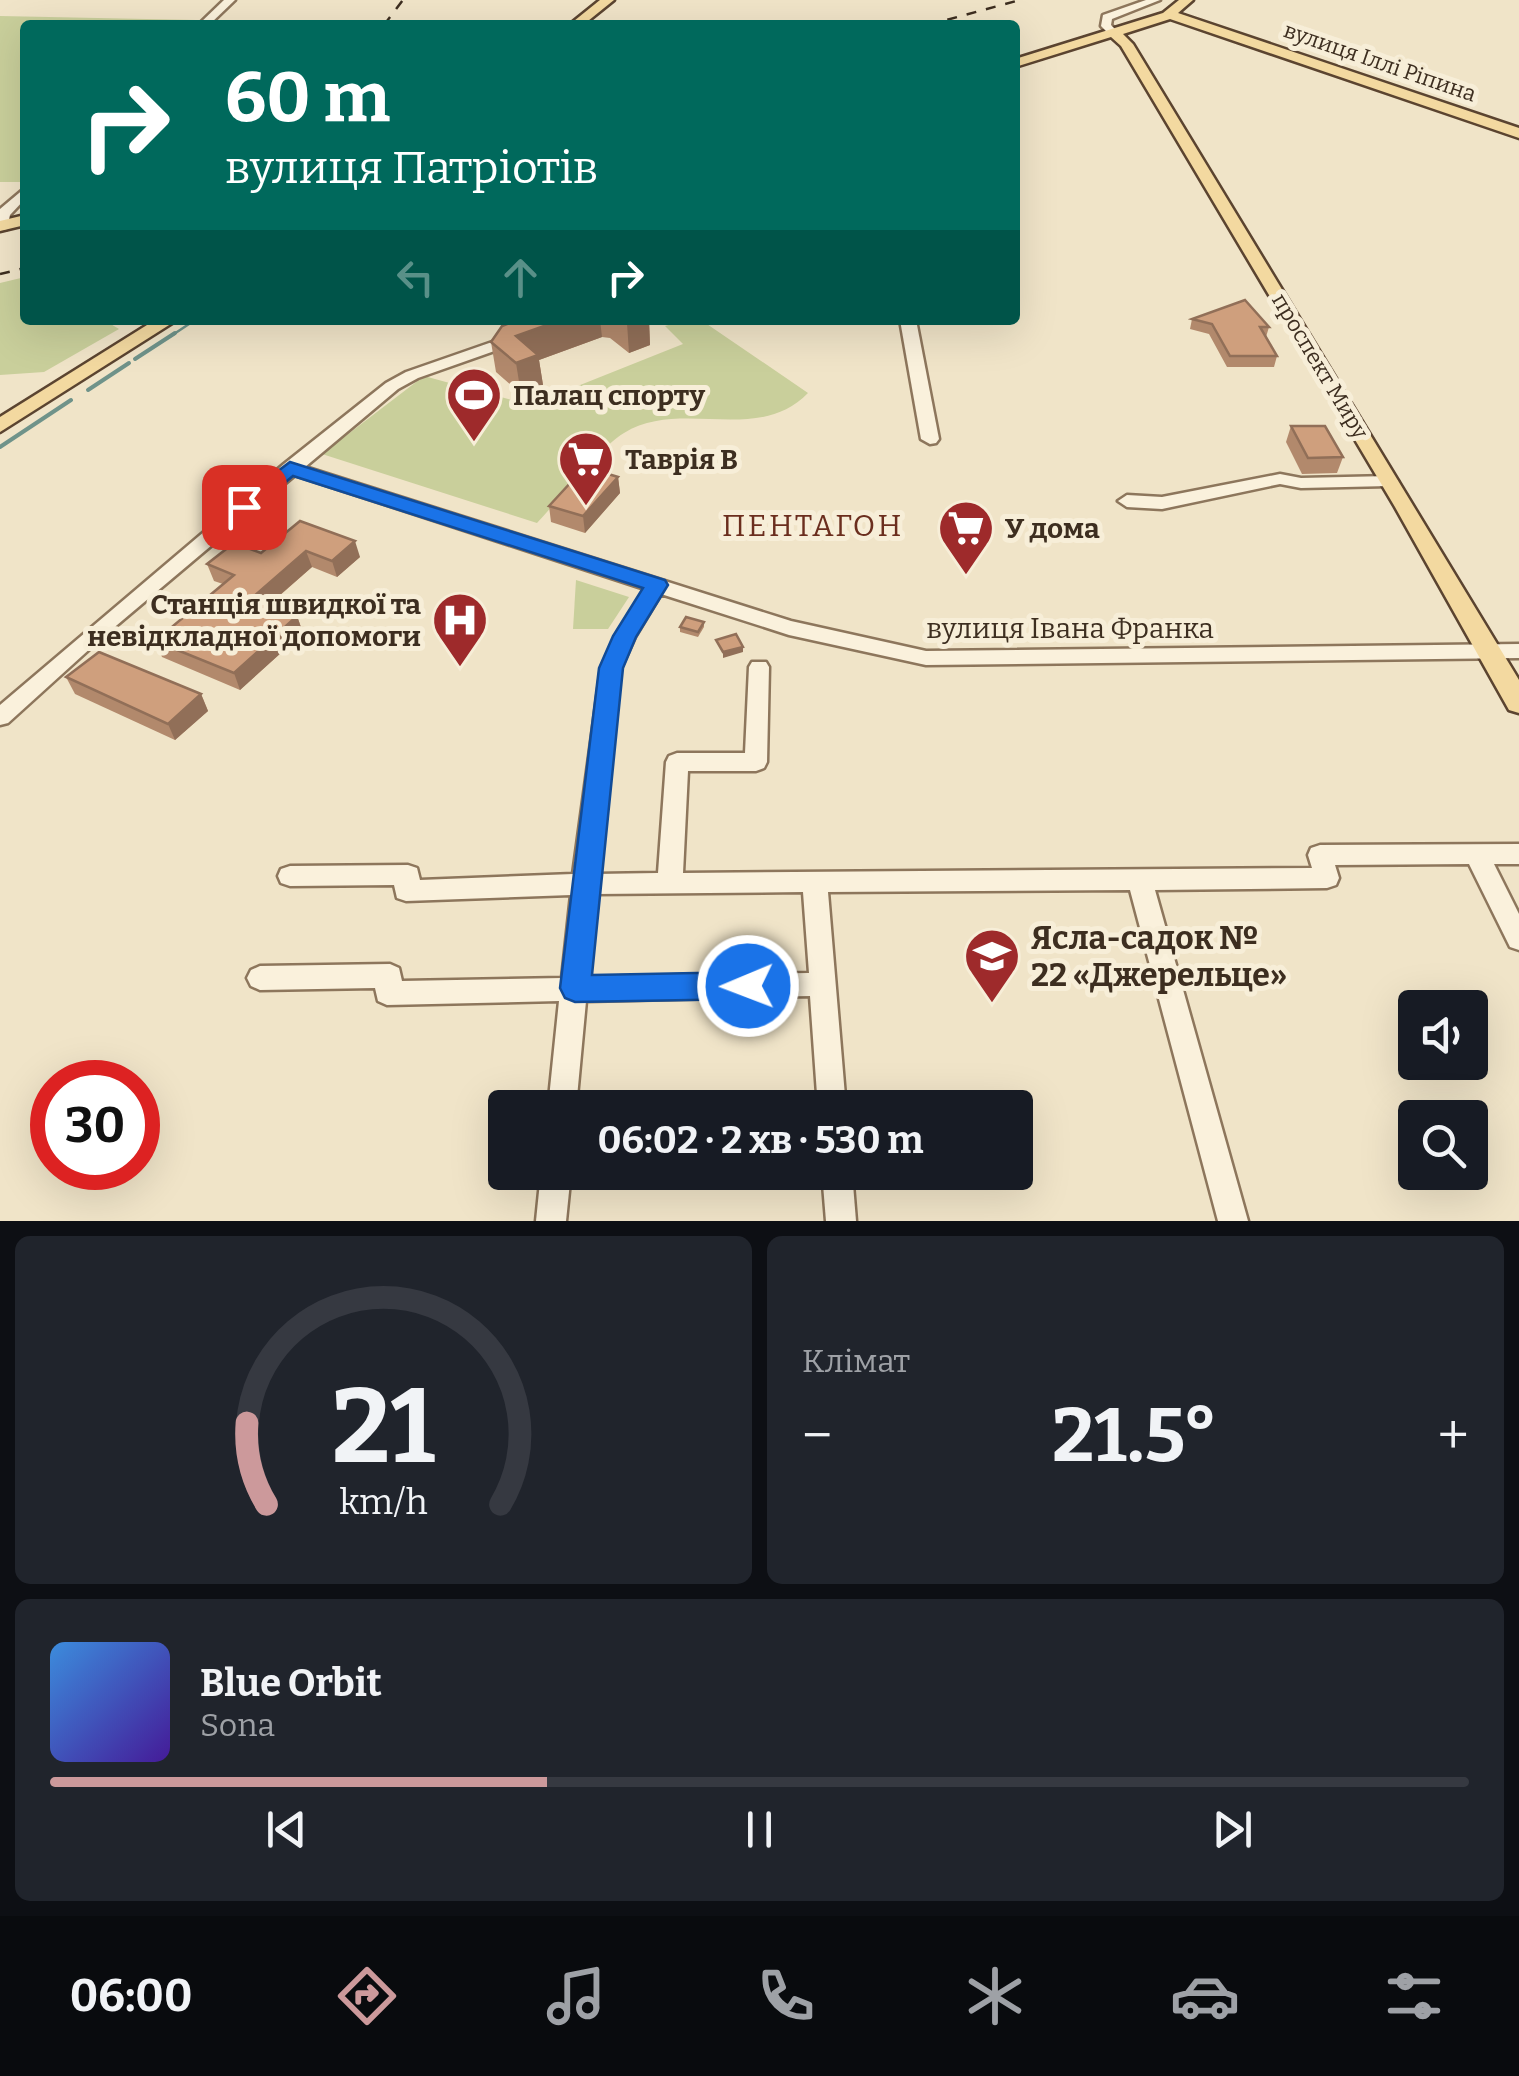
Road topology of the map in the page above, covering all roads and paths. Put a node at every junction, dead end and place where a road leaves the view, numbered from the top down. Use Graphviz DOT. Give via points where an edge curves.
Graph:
graph roads {
  1 [pos="230,0"];
  2 [pos="608,0"];
  3 [pos="1154,0"];
  4 [pos="1187,0"];
  5 [pos="1136,6"];
  6 [pos="1170,13"];
  7 [pos="1110,15"];
  8 [pos="208,20"];
  9 [pos="581,20"];
  10 [pos="1146,24"];
  11 [pos="1115,34"];
  12 [pos="1020,62"];
  13 [pos="1515,129"];
  14 [pos="20,197"];
  15 [pos="1,226"];
  16 [pos="160,325"];
  17 [pos="909,325"];
  18 [pos="535,332"];
  19 [pos="0,426"];
  20 [pos="930,439"];
  21 [pos="290,468"];
  22 [pos="1389,481"];
  23 [pos="1127,501"];
  24 [pos="657,585"];
  25 [pos="1519,651"];
  26 [pos="1488,652"];
  27 [pos="759,666"];
  28 [pos="1519,703"];
  29 [pos="0,717"];
  30 [pos="1476,854"];
  31 [pos="1519,854"];
  32 [pos="290,876"];
  33 [pos="1140,882"];
  34 [pos="815,883"];
  35 [pos="584,884"];
  36 [pos="670,884"];
  37 [pos="1519,939"];
  38 [pos="260,978"];
  39 [pos="823,984"];
  40 [pos="575,988"];
  41 [pos="564,1090"];
  42 [pos="831,1090"];
  43 [pos="554,1190"];
  44 [pos="838,1190"];
  45 [pos="551,1221"];
  46 [pos="841,1221"];
  47 [pos="1233,1221"];
  1 -- 8 [label="street"];
  2 -- 9 [label="main road"];
  3 -- 5 [label="street"];
  4 -- 6 [label="main road"];
  5 -- 6 [label="street" via="1157,5"];
  5 -- 7 [label="street"];
  6 -- 10 [label="main road"];
  6 -- 13 [label="main road, вулиця Іллі Ріпина"];
  7 -- 10 [label="street" via="1121,24"];
  7 -- 11 [label="street" via="1106,26"];
  10 -- 11 [label="main road"];
  11 -- 12 [label="main road"];
  11 -- 22 [label="main road, проспект Миру"];
  14 -- 15 [label="street"];
  16 -- 19 [label="main road"];
  17 -- 20 [label="street"];
  18 -- 21 [label="street" via="412,374"];
  21 -- 24 [label="street, вулиця Івана Франка"];
  21 -- 29 [label="street"];
  22 -- 23 [label="street" via="1280,479 1162,503"];
  22 -- 26 [label="main road, проспект Миру"];
  24 -- 26 [label="street, вулиця Івана Франка" via="789,628 946,660"];
  24 -- 35 [label="street" via="611,668"];
  25 -- 26 [label="street, вулиця Івана Франка"];
  26 -- 28 [label="main road, проспект Миру"];
  27 -- 36 [label="street" via="756,762 677,762"];
  30 -- 31 [label="street"];
  30 -- 33 [label="street" via="1320,855 1327,878"];
  30 -- 37 [label="street"];
  32 -- 35 [label="street" via="408,875 406,891"];
  33 -- 34 [label="street"];
  33 -- 47 [label="street"];
  34 -- 36 [label="street"];
  34 -- 39 [label="street"];
  35 -- 36 [label="street"];
  35 -- 40 [label="street"];
  38 -- 40 [label="street" via="390,976 387,994"];
  39 -- 40 [label="street"];
  39 -- 42 [label="street"];
  40 -- 41 [label="street"];
  43 -- 45 [label="street"];
  44 -- 46 [label="street"];
}
